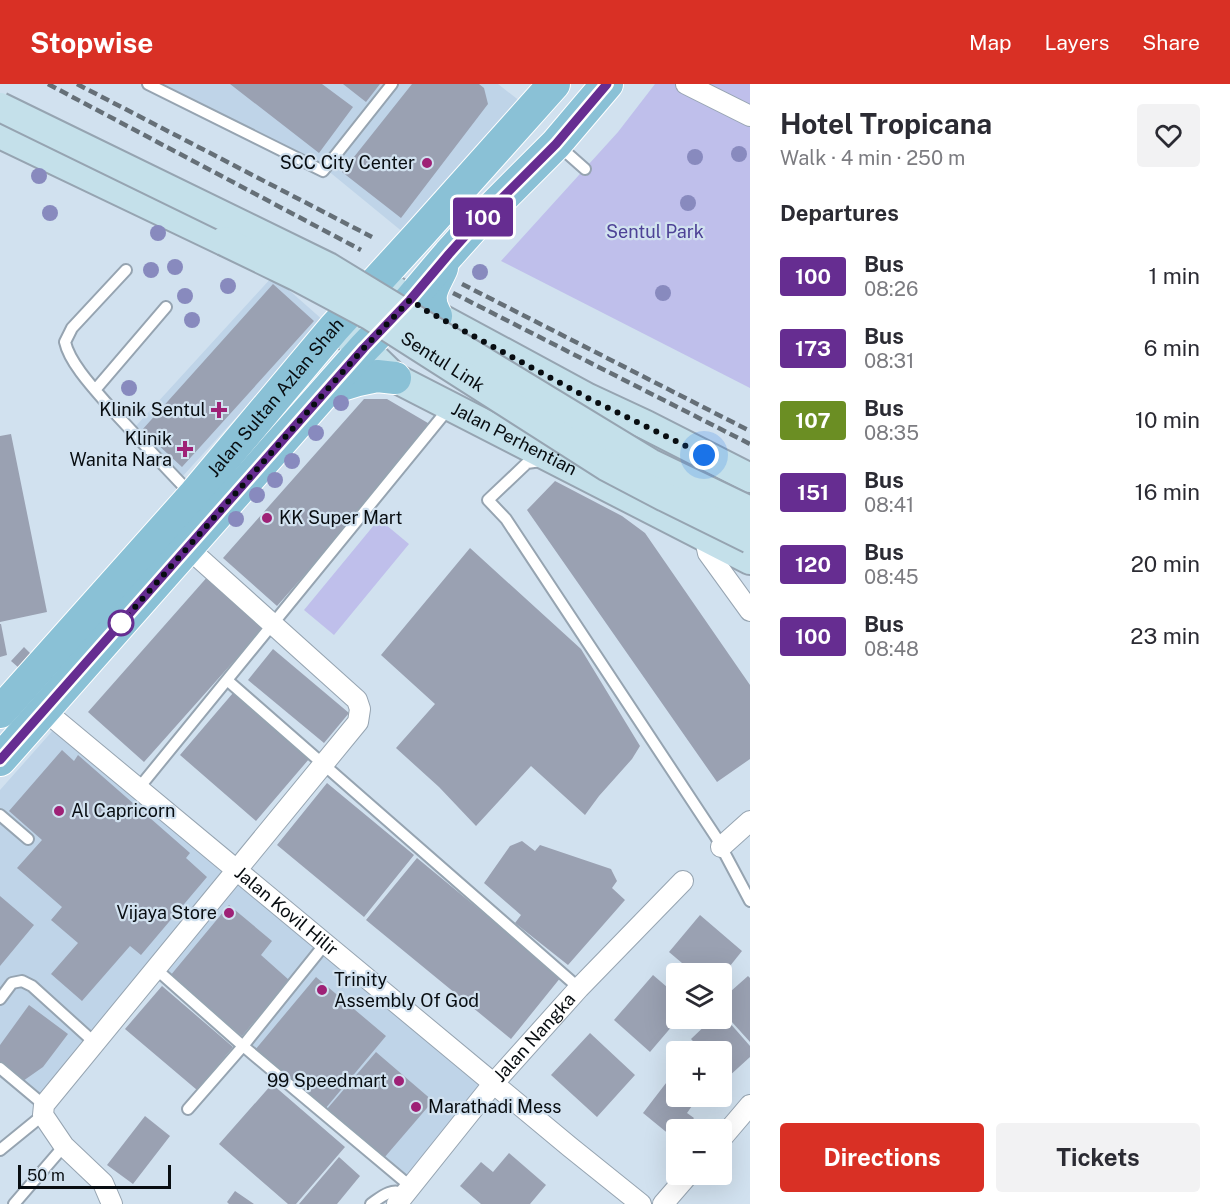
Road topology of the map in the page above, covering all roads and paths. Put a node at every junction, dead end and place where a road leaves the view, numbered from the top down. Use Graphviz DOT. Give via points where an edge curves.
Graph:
graph roads {
  1 [pos="148,84"];
  2 [pos="392,84"];
  3 [pos="607,84"];
  4 [pos="686,84"];
  5 [pos="546,87"];
  6 [pos="0,107"];
  7 [pos="750,116"];
  8 [pos="0,134"];
  9 [pos="556,144"];
  10 [pos="585,169"];
  11 [pos="126,270"];
  12 [pos="378,280"];
  13 [pos="166,307"];
  14 [pos="423,308"];
  15 [pos="334,328"];
  16 [pos="364,348"];
  17 [pos="395,378"];
  18 [pos="329,389"];
  19 [pos="95,390"];
  20 [pos="588,398"];
  21 [pos="451,406"];
  22 [pos="553,459"];
  23 [pos="747,476"];
  24 [pos="193,496"];
  25 [pos="750,511"];
  26 [pos="704,535"];
  27 [pos="750,539"];
  28 [pos="188,548"];
  29 [pos="750,560"];
  30 [pos="750,610"];
  31 [pos="273,624"];
  32 [pos="227,680"];
  33 [pos="44,710"];
  34 [pos="0,712"];
  35 [pos="0,760"];
  36 [pos="324,764"];
  37 [pos="138,789"];
  38 [pos="0,815"];
  39 [pos="750,821"];
  40 [pos="28,839"];
  41 [pos="721,847"];
  42 [pos="236,870"];
  43 [pos="683,881"];
  44 [pos="750,901"];
  45 [pos="325,944"];
  46 [pos="156,969"];
  47 [pos="579,988"];
  48 [pos="0,999"];
  49 [pos="95,1043"];
  50 [pos="243,1046"];
  51 [pos="0,1068"];
  52 [pos="494,1084"];
  53 [pos="750,1105"];
  54 [pos="188,1109"];
  55 [pos="44,1110"];
  56 [pos="732,1126"];
  57 [pos="64,1146"];
  58 [pos="0,1150"];
  59 [pos="679,1185"];
  60 [pos="404,1195"];
  61 [pos="14,1204"];
  62 [pos="112,1204"];
  63 [pos="371,1204"];
  64 [pos="641,1204"];
  65 [pos="663,1204"];
  1 -- 2 [label="lane" via="323,171"];
  3 -- 9 [label="main road, Jalan Sultan Azlan Shah"];
  4 -- 7 [label="street"];
  5 -- 12 [label="main road, Jalan Sultan Azlan Shah"];
  6 -- 25 [label="main road, Sentul Link, bridge" via="328,267 650,463"];
  8 -- 27 [label="main road, Sentul Link, bridge" via="371,316 606,466"];
  9 -- 10 [label="lane"];
  9 -- 14 [label="main road, Jalan Sultan Azlan Shah" via="449,254"];
  11 -- 19 [label="lane" via="72,328 65,342 67,353"];
  12 -- 14 [label="main road"];
  12 -- 15 [label="main road, Jalan Sultan Azlan Shah"];
  13 -- 19 [label="lane"];
  14 -- 16 [label="main road, Jalan Sultan Azlan Shah"];
  14 -- 20 [label="main road"];
  15 -- 16 [label="main road, Jalan Perhentian"];
  15 -- 24 [label="main road, Jalan Sultan Azlan Shah"];
  16 -- 17 [label="main road, Jalan Perhentian"];
  16 -- 18 [label="main road, Jalan Sultan Azlan Shah"];
  17 -- 18 [label="main road" via="377,376"];
  17 -- 21 [label="main road, Jalan Perhentian"];
  18 -- 28 [label="main road, Jalan Sultan Azlan Shah"];
  19 -- 24 [label="lane"];
  20 -- 22 [label="main road" via="593,416 588,435 575,448"];
  20 -- 23 [label="main road"];
  21 -- 22 [label="main road, Jalan Perhentian"];
  21 -- 31 [label="lane"];
  22 -- 26 [label="main road, Jalan Perhentian"];
  22 -- 41 [label="lane" via="527,463 488,500 506,519"];
  23 -- 26 [label="main road" via="723,481 703,497 699,522"];
  24 -- 34 [label="main road, Jalan Sultan Azlan Shah"];
  26 -- 29 [label="main road, Jalan Perhentian"];
  26 -- 30 [label="street" via="708,553"];
  28 -- 31 [label="street"];
  28 -- 33 [label="main road, Jalan Sultan Azlan Shah"];
  31 -- 32 [label="lane"];
  31 -- 36 [label="street" via="357,700 358,722"];
  32 -- 36 [label="lane"];
  32 -- 37 [label="lane"];
  33 -- 35 [label="main road, Jalan Sultan Azlan Shah"];
  33 -- 37 [label="street, Jalan Kovil Hilir"];
  36 -- 42 [label="street"];
  36 -- 47 [label="lane"];
  37 -- 42 [label="street, Jalan Kovil Hilir"];
  38 -- 40 [label="lane"];
  39 -- 41 [label="street"];
  41 -- 44 [label="lane"];
  42 -- 45 [label="street, Jalan Kovil Hilir"];
  42 -- 46 [label="street"];
  43 -- 47 [label="street, Jalan Nangka"];
  45 -- 50 [label="lane"];
  45 -- 52 [label="street, Jalan Kovil Hilir"];
  46 -- 49 [label="street"];
  46 -- 50 [label="lane"];
  47 -- 52 [label="street, Jalan Nangka"];
  48 -- 49 [label="lane" via="12,983 22,981"];
  49 -- 55 [label="street"];
  50 -- 54 [label="lane"];
  50 -- 60 [label="lane"];
  51 -- 55 [label="lane"];
  52 -- 60 [label="street, Jalan Nangka"];
  52 -- 64 [label="street, Jalan Kovil Hilir"];
  53 -- 56 [label="street"];
  55 -- 57 [label="street"];
  55 -- 58 [label="lane"];
  57 -- 61 [label="lane"];
  57 -- 62 [label="street" via="103,1183"];
  59 -- 65 [label="street"];
  60 -- 63 [label="lane" via="395,1191"];
}
